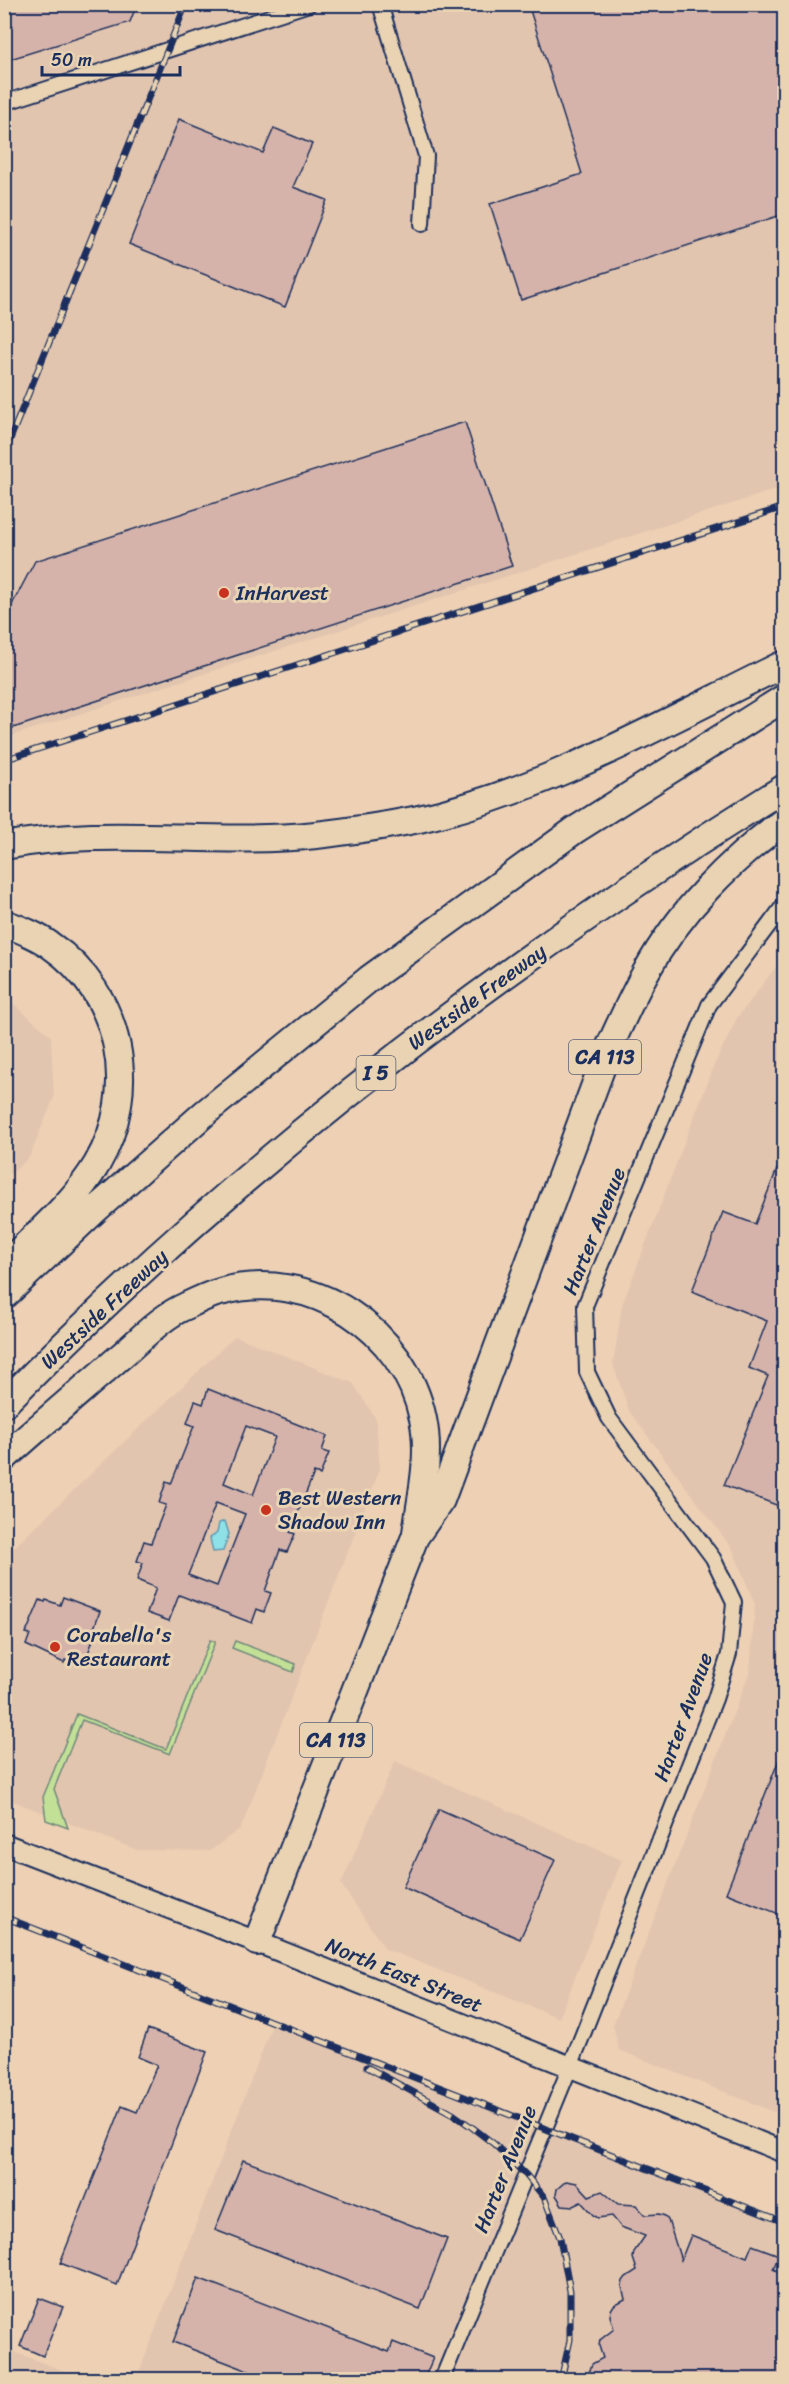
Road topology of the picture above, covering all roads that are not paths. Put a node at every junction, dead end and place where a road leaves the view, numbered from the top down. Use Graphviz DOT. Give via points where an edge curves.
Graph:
graph roads {
  1 [pos="309,4"];
  2 [pos="380,4"];
  3 [pos="4,103"];
  4 [pos="422,224"];
  5 [pos="784,664"];
  6 [pos="784,698"];
  7 [pos="784,788"];
  8 [pos="784,822"];
  9 [pos="4,846"];
  10 [pos="784,905"];
  11 [pos="4,923"];
  12 [pos="4,1266"];
  13 [pos="4,1296"];
  14 [pos="4,1404"];
  15 [pos="4,1458"];
  16 [pos="415,1537"];
  17 [pos="4,1844"];
  18 [pos="257,1942"];
  19 [pos="570,2067"];
  20 [pos="784,2152"];
  21 [pos="443,2377"];
  1 -- 3 [label="street"];
  2 -- 4 [label="street" via="426,156"];
  5 -- 9 [label="highway" via="545,778 420,819 314,836 76,837"];
  6 -- 13 [label="highway" via="575,830 369,979 206,1112"];
  7 -- 14 [label="highway, Westside Freeway / I 5" via="615,898 414,1042 250,1176"];
  8 -- 16 [label="highway, CA 113" via="703,894 647,970 608,1050 441,1500"];
  10 -- 19 [label="street, Harter Avenue" via="709,1005 585,1306 587,1372 609,1418 713,1558 734,1602 729,1654 715,1699"];
  11 -- 12 [label="highway" via="49,944 87,980 106,1011 122,1073 110,1138 96,1166 71,1199"];
  15 -- 16 [label="highway" via="148,1332 183,1307 220,1292 285,1288 313,1294 364,1322 383,1339 415,1388 424,1422 425,1461"];
  16 -- 18 [label="highway, CA 113"];
  17 -- 18 [label="main road, North East Street"];
  18 -- 19 [label="main road, North East Street"];
  19 -- 20 [label="main road, North East Street"];
  19 -- 21 [label="street, Harter Avenue"];
}
